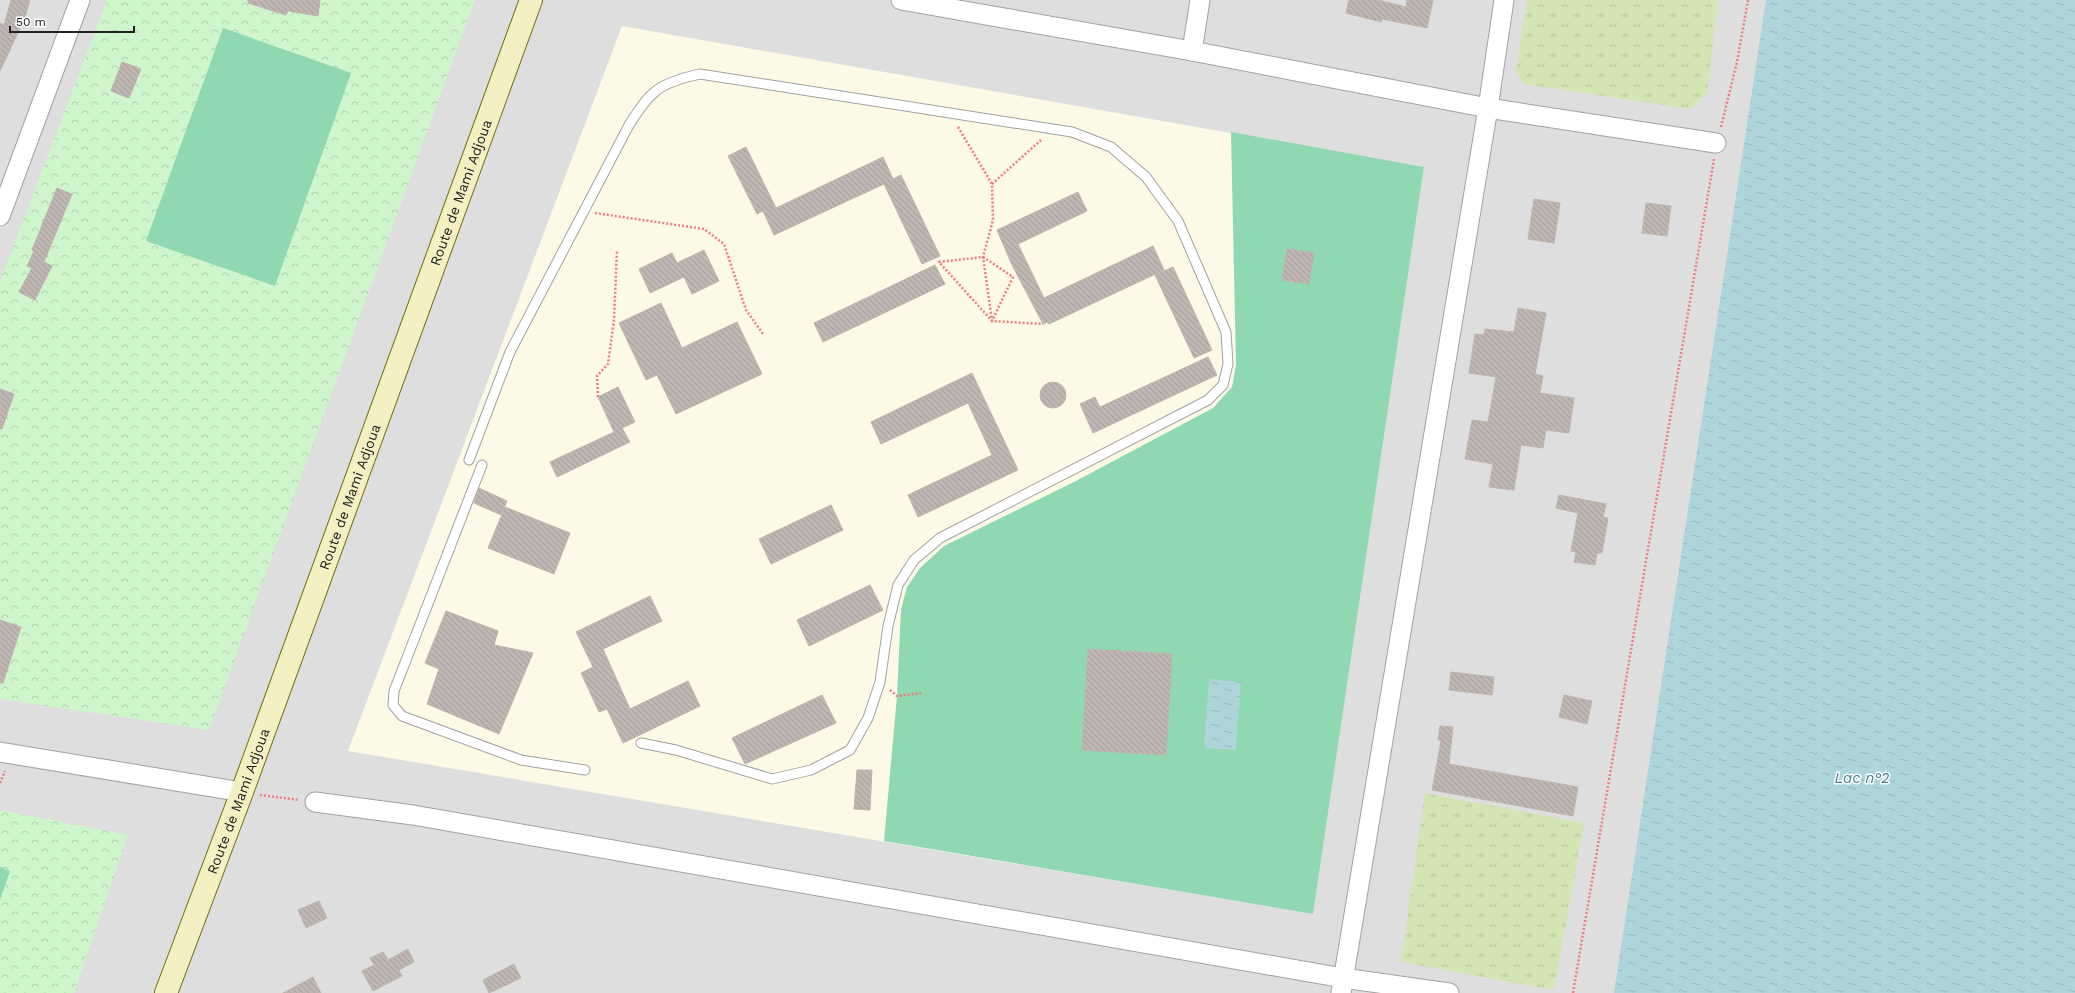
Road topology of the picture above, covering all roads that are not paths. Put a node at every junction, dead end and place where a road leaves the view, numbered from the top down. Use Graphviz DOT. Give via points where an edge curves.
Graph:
graph roads {
  1 [pos="80,0"];
  2 [pos="531,0"];
  3 [pos="901,0"];
  4 [pos="1200,0"];
  5 [pos="1504,0"];
  6 [pos="921,1"];
  7 [pos="1192,51"];
  8 [pos="1488,108"];
  9 [pos="1716,144"];
  10 [pos="0,216"];
  11 [pos="469,460"];
  12 [pos="482,465"];
  13 [pos="641,743"];
  14 [pos="0,752"];
  15 [pos="585,770"];
  16 [pos="242,792"];
  17 [pos="315,802"];
  18 [pos="1342,985"];
  19 [pos="166,993"];
  20 [pos="1449,993"];
  1 -- 10 [label="street"];
  2 -- 16 [label="street, Route de Mami Adjoua"];
  3 -- 6 [label="street"];
  4 -- 7 [label="street"];
  5 -- 8 [label="street"];
  6 -- 7 [label="street"];
  7 -- 8 [label="street"];
  8 -- 9 [label="street"];
  8 -- 18 [label="street"];
  11 -- 13 [label="lane" via="510,352 629,125 644,101 659,88 679,79 700,74 1072,132 1110,147 1146,177 1178,221 1226,332 1228,364 1224,384 1208,400 940,538 914,560 898,585 888,626 880,682 868,718 850,750 811,770 772,779 676,750"];
  12 -- 15 [label="lane" via="394,691 393,705 402,716 521,760"];
  14 -- 16 [label="street"];
  16 -- 19 [label="street, Route de Mami Adjoua"];
  17 -- 18 [label="street" via="413,815"];
  18 -- 20 [label="street"];
}
